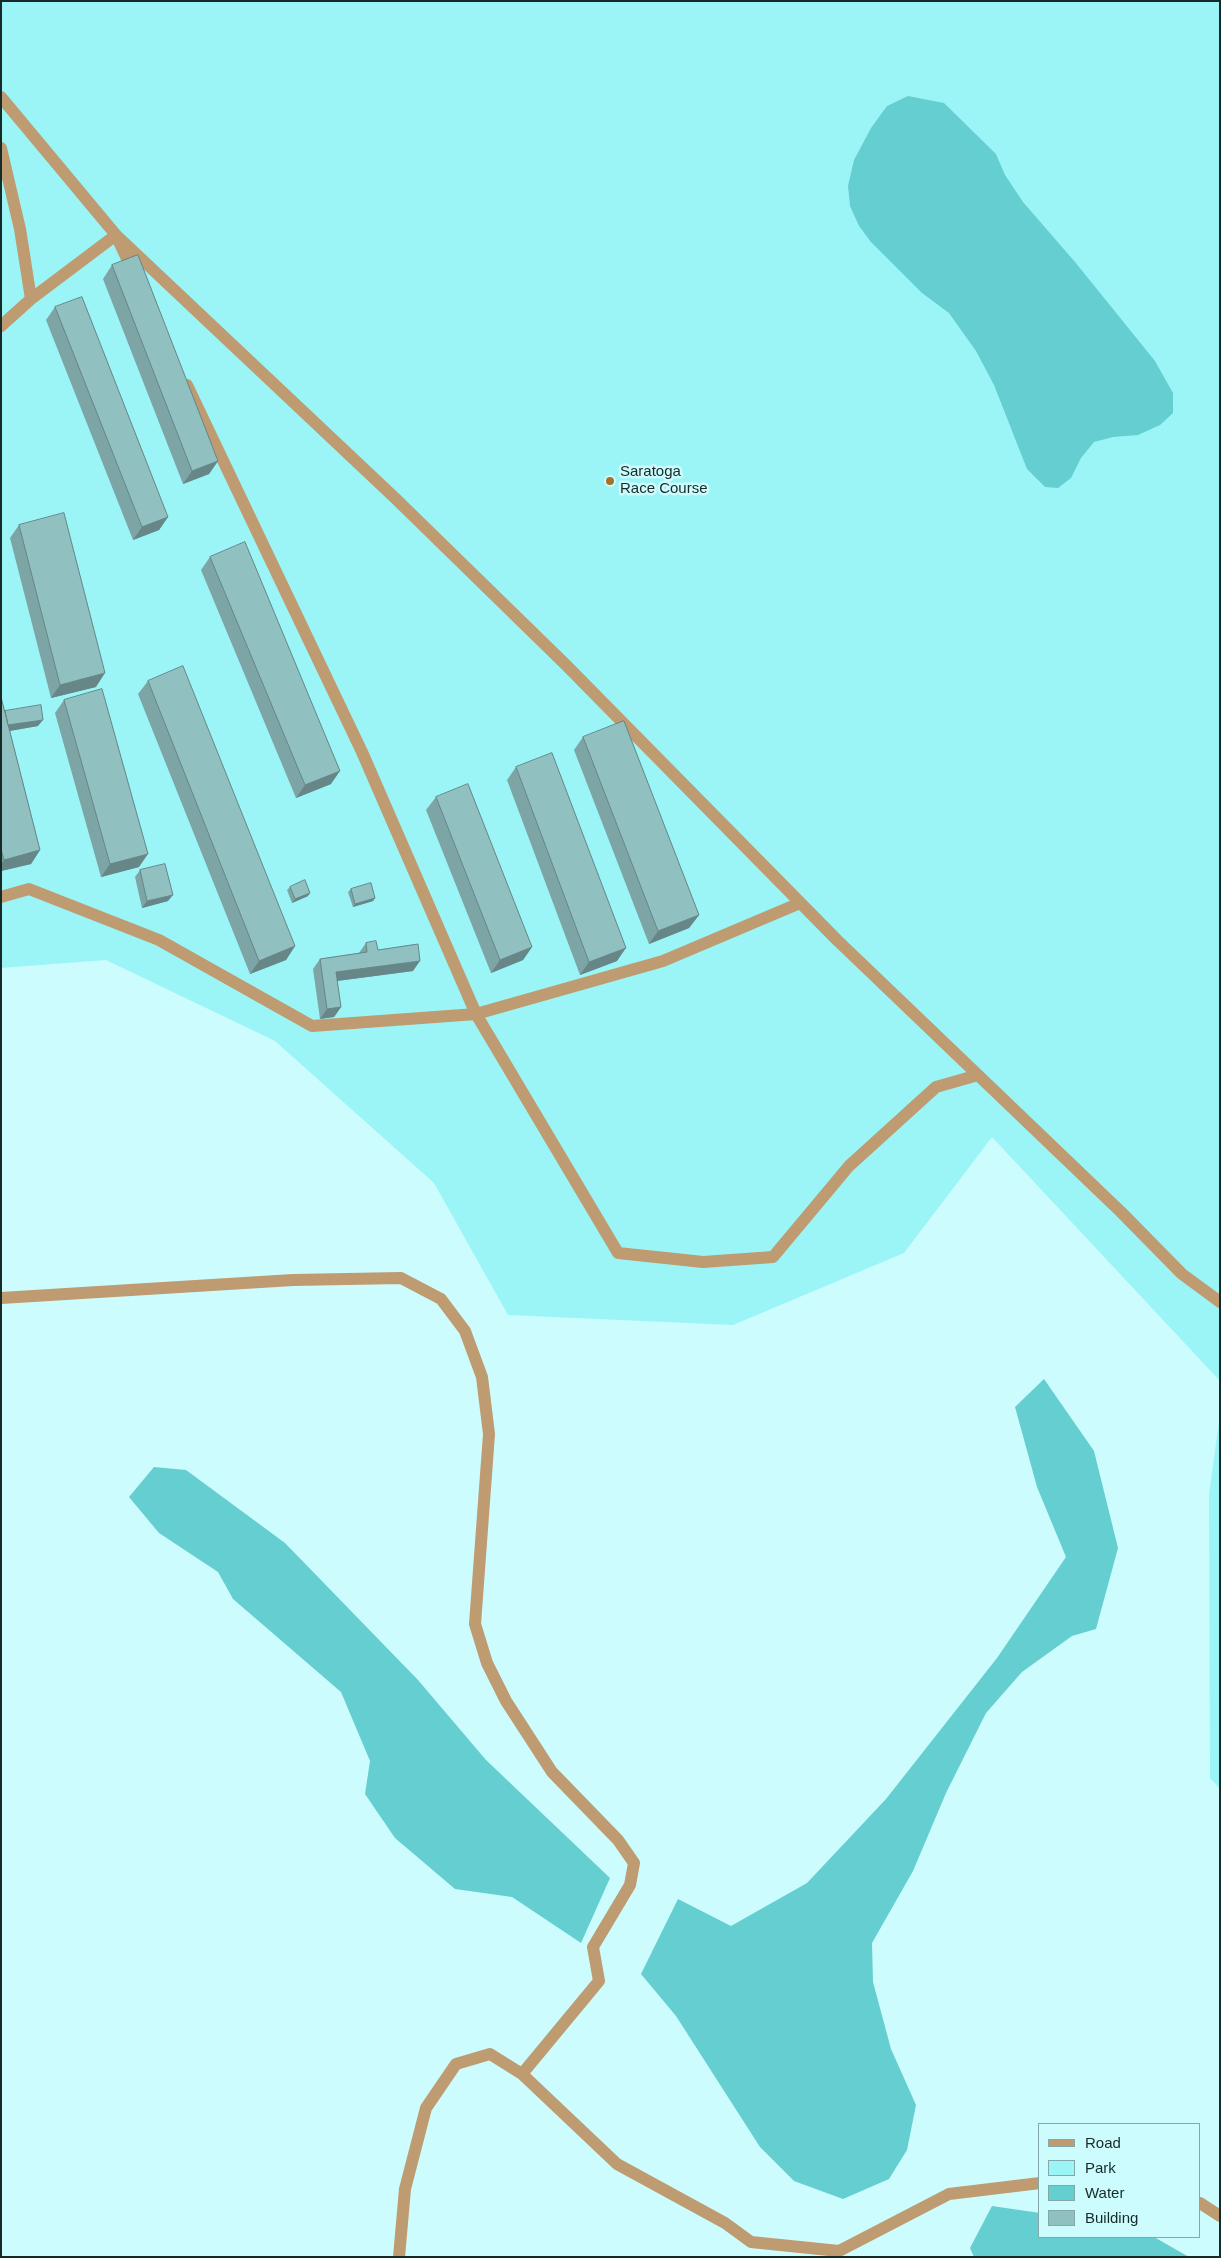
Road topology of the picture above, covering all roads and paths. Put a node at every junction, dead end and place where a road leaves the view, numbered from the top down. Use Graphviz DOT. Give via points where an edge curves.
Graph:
graph roads {
  1 [pos="1,97"];
  2 [pos="1,148"];
  3 [pos="116,235"];
  4 [pos="141,288"];
  5 [pos="31,299"];
  6 [pos="1,325"];
  7 [pos="184,378"];
  8 [pos="1,897"];
  9 [pos="800,902"];
  10 [pos="476,1014"];
  11 [pos="978,1075"];
  12 [pos="1,1298"];
  13 [pos="1220,1302"];
  14 [pos="522,2074"];
  15 [pos="1038,2183"];
  16 [pos="1201,2204"];
  17 [pos="1220,2216"];
  18 [pos="399,2257"];
  1 -- 3 [label="lane"];
  2 -- 5 [label="lane" via="20,229"];
  3 -- 4 [label="lane"];
  3 -- 5 [label="lane"];
  3 -- 9 [label="lane" via="545,644"];
  5 -- 6 [label="lane"];
  7 -- 10 [label="lane" via="362,752"];
  8 -- 10 [label="lane" via="29,889 159,940 312,1026"];
  9 -- 10 [label="lane" via="663,961"];
  9 -- 11 [label="lane"];
  10 -- 11 [label="lane" via="618,1253 703,1262 773,1256 849,1166 936,1086"];
  11 -- 13 [label="lane" via="1182,1274"];
  12 -- 14 [label="lane" via="293,1280 401,1278 441,1299 465,1331 482,1377 488,1434 475,1624 487,1663 506,1701 552,1772 618,1840 634,1864 630,1885 593,1947 599,1981"];
  14 -- 15 [label="lane" via="617,2164 725,2223 751,2242 840,2251 949,2194"];
  14 -- 18 [label="lane" via="490,2054 456,2064 426,2108 405,2189"];
  16 -- 17 [label="lane"];
}
